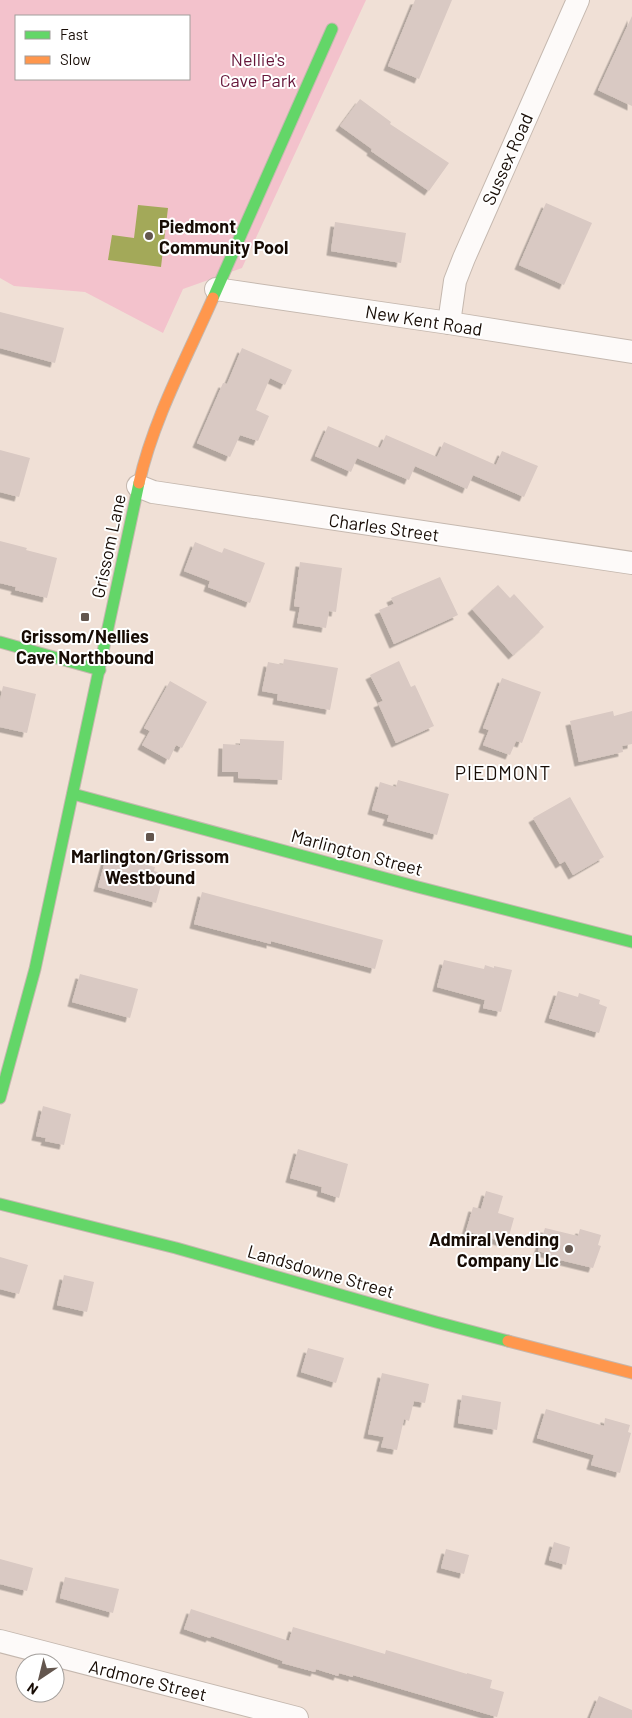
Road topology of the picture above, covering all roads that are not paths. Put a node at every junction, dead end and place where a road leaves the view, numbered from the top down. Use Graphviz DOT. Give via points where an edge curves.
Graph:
graph roads {
  1 [pos="578,0"];
  2 [pos="332,29"];
  3 [pos="216,289"];
  4 [pos="449,323"];
  5 [pos="632,352"];
  6 [pos="138,486"];
  7 [pos="632,563"];
  8 [pos="0,642"];
  9 [pos="100,670"];
  10 [pos="73,794"];
  11 [pos="632,942"];
  12 [pos="0,1098"];
  13 [pos="0,1204"];
  14 [pos="632,1373"];
  15 [pos="0,1641"];
  16 [pos="297,1718"];
  1 -- 4 [label="street, Sussex Road" via="464,258 450,306"];
  2 -- 3 [label="street, Grissom Lane"];
  3 -- 4 [label="street, New Kent Road"];
  3 -- 6 [label="street, Grissom Lane" via="155,431"];
  4 -- 5 [label="street, New Kent Road"];
  6 -- 7 [label="street, Charles Street" via="152,492"];
  6 -- 9 [label="street, Grissom Lane"];
  8 -- 9 [label="street"];
  9 -- 10 [label="street, Grissom Lane"];
  10 -- 11 [label="street, Marlington Street"];
  10 -- 12 [label="street, Grissom Lane" via="35,969"];
  13 -- 14 [label="street, Landsdowne Street" via="176,1248 436,1322"];
  15 -- 16 [label="street, Ardmore Street"];
}
